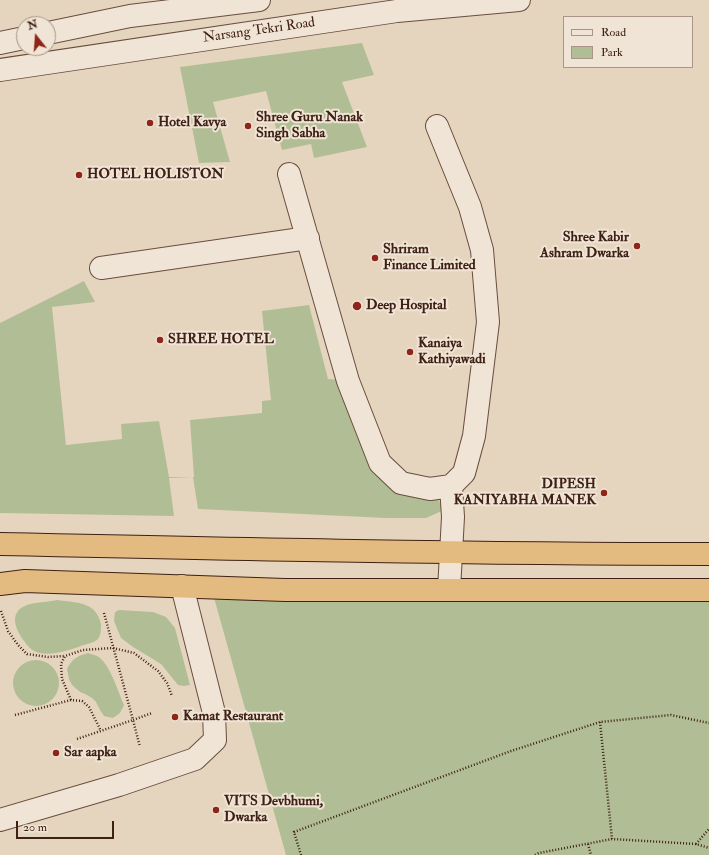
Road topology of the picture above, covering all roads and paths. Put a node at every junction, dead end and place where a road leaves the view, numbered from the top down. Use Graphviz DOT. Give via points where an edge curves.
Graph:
graph roads {
  1 [pos="259,0"];
  2 [pos="518,0"];
  3 [pos="56,31"];
  4 [pos="16,40"];
  5 [pos="0,43"];
  6 [pos="0,70"];
  7 [pos="437,126"];
  8 [pos="289,174"];
  9 [pos="308,238"];
  10 [pos="102,268"];
  11 [pos="451,486"];
  12 [pos="0,544"];
  13 [pos="451,552"];
  14 [pos="709,554"];
  15 [pos="97,583"];
  16 [pos="0,584"];
  17 [pos="182,586"];
  18 [pos="449,590"];
  19 [pos="709,590"];
  20 [pos="0,609"];
  21 [pos="113,648"];
  22 [pos="65,656"];
  23 [pos="172,696"];
  24 [pos="72,700"];
  25 [pos="152,713"];
  26 [pos="15,715"];
  27 [pos="133,720"];
  28 [pos="600,722"];
  29 [pos="709,723"];
  30 [pos="101,731"];
  31 [pos="77,739"];
  32 [pos="0,820"];
  33 [pos="709,829"];
  34 [pos="612,839"];
  35 [pos="588,844"];
  36 [pos="696,844"];
  37 [pos="709,848"];
  38 [pos="301,855"];
  39 [pos="535,855"];
  40 [pos="591,855"];
  1 -- 3 [label="street" via="130,16"];
  2 -- 6 [label="street, Narsang Tekri Road" via="396,11"];
  4 -- 5 [label="street"];
  7 -- 11 [label="street" via="470,207 482,250 488,322 474,436 464,473"];
  8 -- 9 [label="street"];
  9 -- 10 [label="street"];
  9 -- 11 [label="street" via="348,381 380,463 401,483 430,489"];
  11 -- 13 [label="street"];
  12 -- 13 [label="highway"];
  13 -- 14 [label="highway"];
  13 -- 18 [label="street"];
  15 -- 16 [label="highway" via="25,581"];
  15 -- 17 [label="highway"];
  15 -- 21 [label="path"];
  17 -- 18 [label="highway" via="285,590"];
  17 -- 32 [label="street" via="214,713 215,740 195,759 119,786"];
  18 -- 19 [label="highway"];
  20 -- 22 [label="path" via="8,631 27,654 48,658"];
  21 -- 22 [label="path" via="83,650"];
  21 -- 23 [label="path" via="134,653 158,671"];
  21 -- 27 [label="path"];
  22 -- 24 [label="path" via="61,664 62,679"];
  24 -- 26 [label="path"];
  24 -- 30 [label="path" via="82,701 89,707"];
  25 -- 27 [label="path"];
  27 -- 30 [label="path"];
  28 -- 29 [label="path" via="671,715"];
  28 -- 34 [label="path"];
  28 -- 38 [label="path" via="511,751 294,832"];
  30 -- 31 [label="path"];
  33 -- 36 [label="path"];
  34 -- 35 [label="path"];
  34 -- 36 [label="path"];
  35 -- 39 [label="path"];
  35 -- 40 [label="path"];
  36 -- 37 [label="path"];
}
